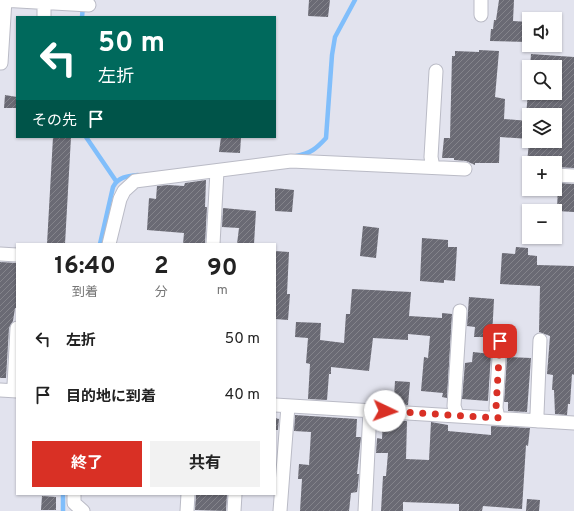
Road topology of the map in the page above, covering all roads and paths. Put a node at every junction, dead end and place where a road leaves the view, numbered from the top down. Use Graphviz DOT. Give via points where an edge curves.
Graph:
graph roads {
  1 [pos="1,0"];
  2 [pos="5,0"];
  3 [pos="481,0"];
  4 [pos="44,2"];
  5 [pos="86,6"];
  6 [pos="481,14"];
  7 [pos="44,16"];
  8 [pos="1,63"];
  9 [pos="436,71"];
  10 [pos="433,167"];
  11 [pos="465,169"];
  12 [pos="217,171"];
  13 [pos="562,175"];
  14 [pos="574,176"];
  15 [pos="110,243"];
  16 [pos="213,243"];
  17 [pos="0,254"];
  18 [pos="16,255"];
  19 [pos="460,310"];
  20 [pos="540,340"];
  21 [pos="500,341"];
  22 [pos="16,347"];
  23 [pos="0,390"];
  24 [pos="16,391"];
  25 [pos="281,405"];
  26 [pos="370,410"];
  27 [pos="457,415"];
  28 [pos="498,418"];
  29 [pos="538,420"];
  30 [pos="574,423"];
  31 [pos="74,495"];
  32 [pos="188,495"];
  33 [pos="235,495"];
  34 [pos="83,511"];
  35 [pos="187,511"];
  36 [pos="234,511"];
  37 [pos="280,511"];
  38 [pos="365,511"];
  1 -- 2 [label="street"];
  2 -- 4 [label="street"];
  2 -- 8 [label="street"];
  3 -- 6 [label="street"];
  4 -- 5 [label="street"];
  4 -- 7 [label="street"];
  9 -- 10 [label="street" via="431,157"];
  10 -- 11 [label="street"];
  10 -- 12 [label="street" via="291,161"];
  12 -- 15 [label="street" via="135,182 124,191 120,199"];
  12 -- 16 [label="street"];
  13 -- 14 [label="street"];
  17 -- 18 [label="street"];
  19 -- 27 [label="street" via="454,406"];
  20 -- 29 [label="street"];
  21 -- 28 [label="street" via="496,408"];
  22 -- 24 [label="street"];
  23 -- 24 [label="street"];
  25 -- 26 [label="street"];
  25 -- 37 [label="street"];
  26 -- 27 [label="street"];
  26 -- 38 [label="street"];
  27 -- 28 [label="street"];
  28 -- 29 [label="street"];
  29 -- 30 [label="street"];
  31 -- 34 [label="street" via="74,503"];
  32 -- 35 [label="street"];
  33 -- 36 [label="street"];
}
